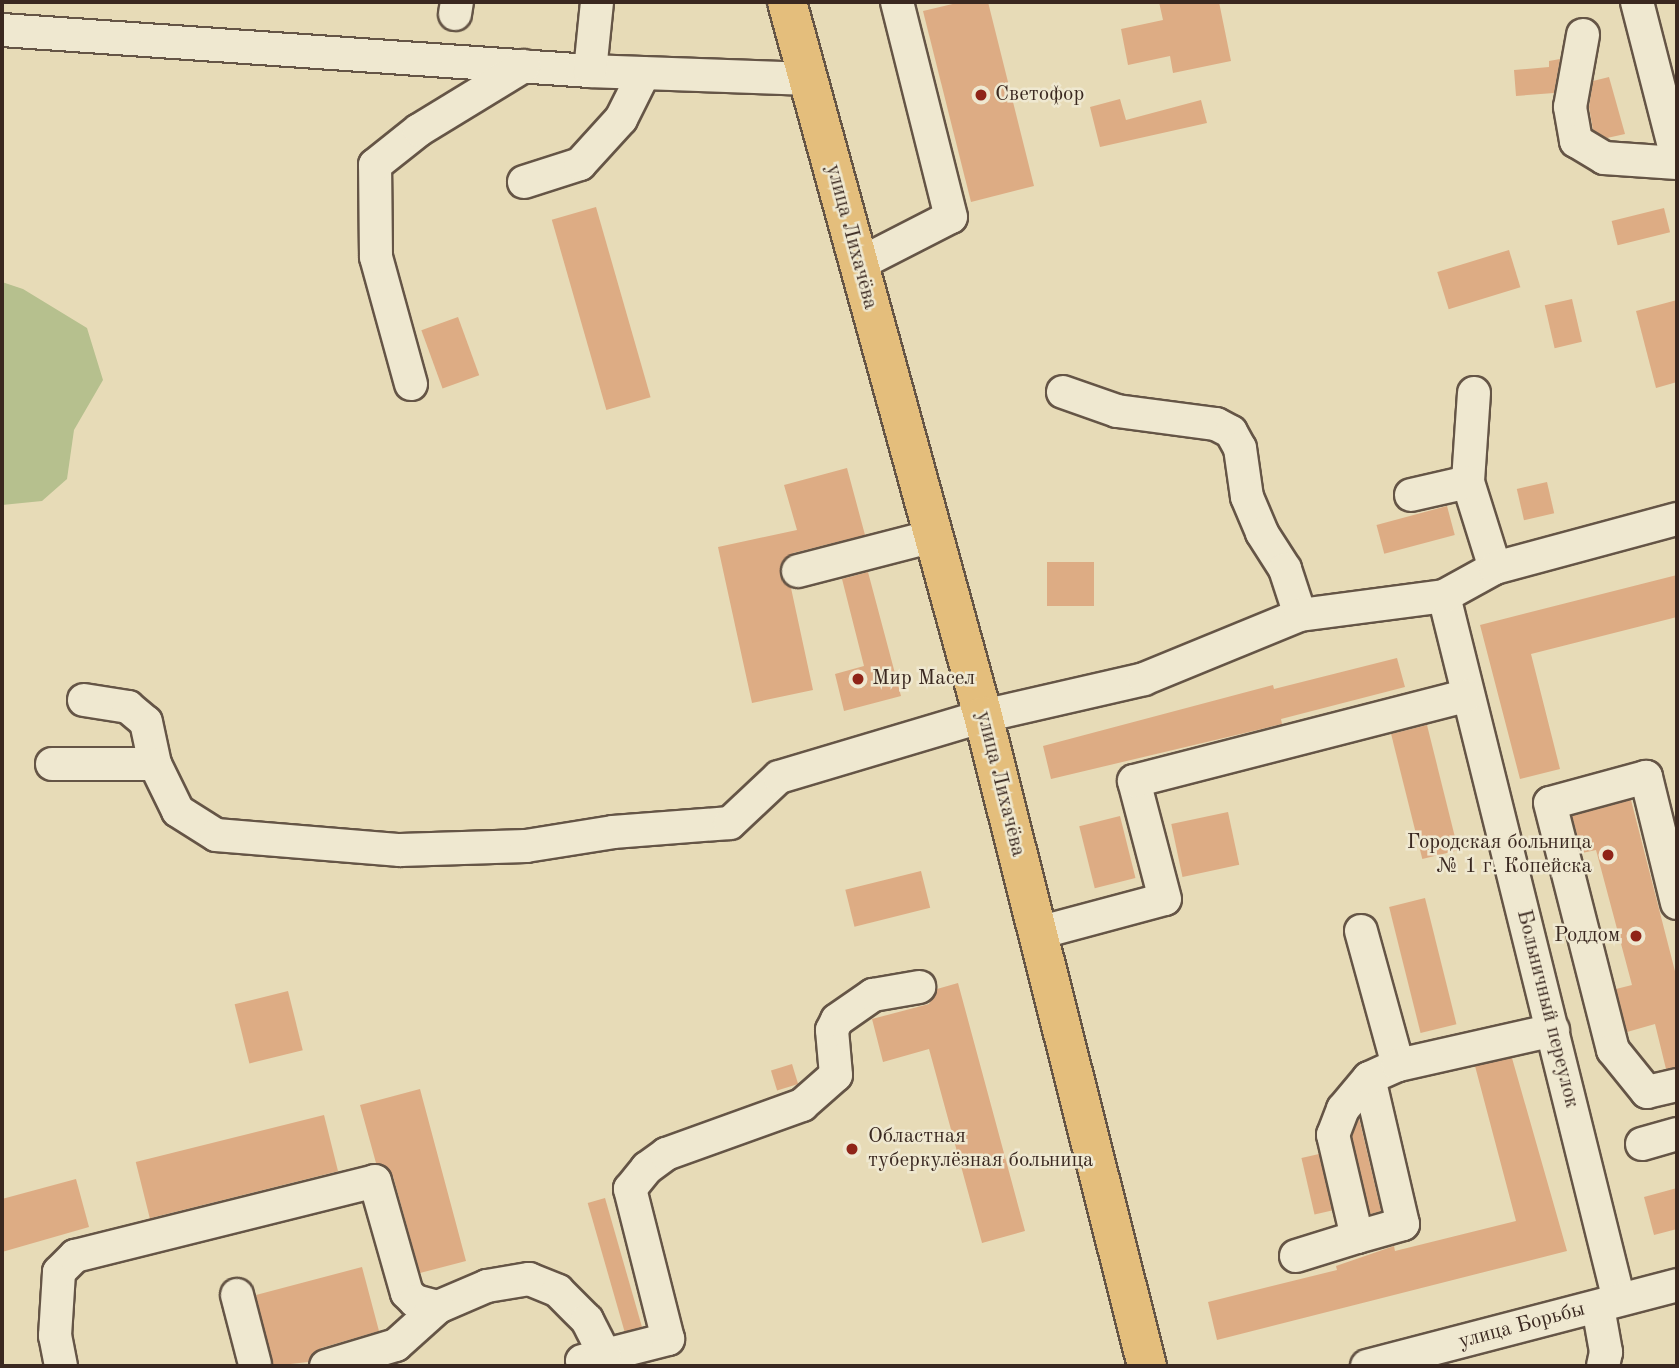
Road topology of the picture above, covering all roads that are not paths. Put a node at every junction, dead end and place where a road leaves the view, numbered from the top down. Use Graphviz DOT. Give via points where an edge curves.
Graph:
graph roads {
  1 [pos="597,2"];
  2 [pos="787,2"];
  3 [pos="897,2"];
  4 [pos="1637,2"];
  5 [pos="2,30"];
  6 [pos="1583,35"];
  7 [pos="524,66"];
  8 [pos="590,71"];
  9 [pos="644,73"];
  10 [pos="808,79"];
  11 [pos="1677,161"];
  12 [pos="524,182"];
  13 [pos="859,264"];
  14 [pos="411,384"];
  15 [pos="1063,392"];
  16 [pos="1474,393"];
  17 [pos="1468,482"];
  18 [pos="1411,495"];
  19 [pos="1677,519"];
  20 [pos="933,536"];
  21 [pos="1495,568"];
  22 [pos="798,571"];
  23 [pos="1444,596"];
  24 [pos="1300,615"];
  25 [pos="1466,696"];
  26 [pos="84,700"];
  27 [pos="983,716"];
  28 [pos="52,764"];
  29 [pos="155,764"];
  30 [pos="1677,902"];
  31 [pos="1581,924"];
  32 [pos="1361,931"];
  33 [pos="1038,933"];
  34 [pos="1530,938"];
  35 [pos="919,987"];
  36 [pos="1553,1030"];
  37 [pos="1398,1065"];
  38 [pos="1369,1078"];
  39 [pos="1677,1084"];
  40 [pos="1677,1134"];
  41 [pos="1642,1144"];
  42 [pos="1357,1237"];
  43 [pos="1296,1256"];
  44 [pos="1677,1285"];
  45 [pos="237,1295"];
  46 [pos="1608,1303"];
  47 [pos="438,1307"];
  48 [pos="1606,1361"];
  49 [pos="1386,1364"];
  50 [pos="255,1365"];
  51 [pos="61,1366"];
  52 [pos="326,1366"];
  53 [pos="1147,1366"];
  1 -- 8 [label="street"];
  2 -- 10 [label="main road, улица Лихачёва"];
  3 -- 13 [label="street" via="951,217"];
  4 -- 11 [label="street"];
  5 -- 7 [label="street"];
  6 -- 11 [label="street" via="1570,107 1576,141 1604,158"];
  7 -- 8 [label="street"];
  7 -- 14 [label="street" via="419,130 374,166 376,257"];
  8 -- 9 [label="street"];
  9 -- 10 [label="street"];
  9 -- 12 [label="street" via="621,119 580,164"];
  10 -- 13 [label="main road, улица Лихачёва"];
  13 -- 20 [label="main road, улица Лихачёва"];
  15 -- 24 [label="street" via="1117,411 1216,424 1231,432 1240,448 1247,497 1262,533 1285,569"];
  16 -- 17 [label="street"];
  17 -- 18 [label="street"];
  17 -- 21 [label="street"];
  19 -- 21 [label="street"];
  20 -- 22 [label="street"];
  20 -- 27 [label="main road, улица Лихачёва"];
  21 -- 23 [label="street"];
  23 -- 24 [label="street"];
  23 -- 25 [label="street, Больничный переулок"];
  24 -- 27 [label="street" via="1144,679"];
  25 -- 33 [label="street" via="1134,780 1165,899"];
  25 -- 34 [label="street, Больничный переулок"];
  26 -- 29 [label="street" via="128,706 146,722"];
  27 -- 29 [label="street" via="779,777 730,823 613,832 526,846 400,850 216,835 178,811"];
  27 -- 33 [label="main road, улица Лихачёва"];
  28 -- 29 [label="street"];
  30 -- 31 [label="street" via="1646,777 1550,803"];
  31 -- 34 [label="street"];
  31 -- 39 [label="street" via="1613,1050 1647,1092"];
  32 -- 37 [label="street"];
  33 -- 53 [label="main road, улица Лихачёва"];
  34 -- 36 [label="street, Больничный переулок"];
  35 -- 47 [label="street" via="873,995 845,1012 832,1030 836,1075 802,1105 666,1154 630,1189 668,1339 594,1358 587,1320 558,1291 529,1279 487,1286"];
  36 -- 37 [label="street"];
  36 -- 46 [label="street, Больничный переулок"];
  37 -- 38 [label="street"];
  38 -- 42 [label="street" via="1343,1109 1333,1135"];
  38 -- 42 [label="street" via="1403,1224"];
  40 -- 41 [label="street"];
  42 -- 43 [label="street"];
  44 -- 46 [label="street, улица Борьбы"];
  45 -- 50 [label="street"];
  46 -- 48 [label="street, Больничный переулок"];
  46 -- 49 [label="street, улица Борьбы"];
  47 -- 51 [label="street" via="415,1301 407,1293 375,1181 75,1256 59,1272 55,1336"];
  47 -- 52 [label="street" via="396,1345"];
}
